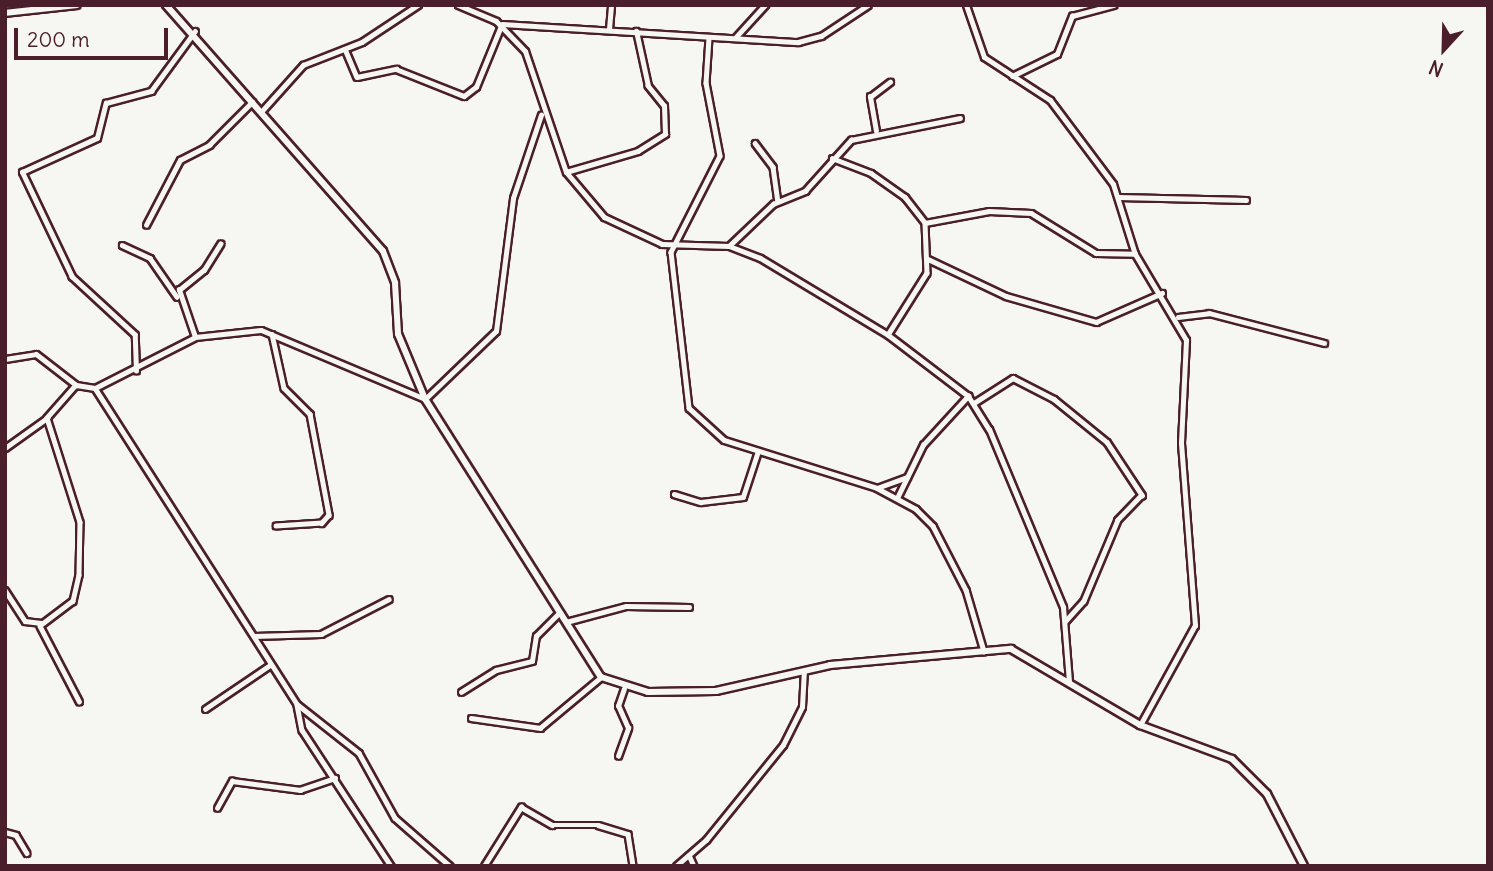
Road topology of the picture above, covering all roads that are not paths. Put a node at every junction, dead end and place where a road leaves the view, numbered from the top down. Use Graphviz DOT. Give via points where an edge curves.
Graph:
graph roads {
  1 [pos="77,5"];
  2 [pos="166,5"];
  3 [pos="418,5"];
  4 [pos="458,5"];
  5 [pos="611,5"];
  6 [pos="765,5"];
  7 [pos="868,5"];
  8 [pos="966,5"];
  9 [pos="1114,5"];
  10 [pos="5,13"];
  11 [pos="496,21"];
  12 [pos="502,26"];
  13 [pos="609,29"];
  14 [pos="636,30"];
  15 [pos="195,31"];
  16 [pos="709,38"];
  17 [pos="734,38"];
  18 [pos="345,49"];
  19 [pos="1011,76"];
  20 [pos="890,82"];
  21 [pos="252,102"];
  22 [pos="542,108"];
  23 [pos="261,112"];
  24 [pos="960,118"];
  25 [pos="876,131"];
  26 [pos="755,144"];
  27 [pos="832,158"];
  28 [pos="566,172"];
  29 [pos="1118,197"];
  30 [pos="1245,200"];
  31 [pos="778,202"];
  32 [pos="925,223"];
  33 [pos="146,225"];
  34 [pos="220,244"];
  35 [pos="122,246"];
  36 [pos="729,246"];
  37 [pos="672,247"];
  38 [pos="1135,254"];
  39 [pos="928,259"];
  40 [pos="1163,293"];
  41 [pos="178,297"];
  42 [pos="1178,317"];
  43 [pos="272,332"];
  44 [pos="888,335"];
  45 [pos="195,337"];
  46 [pos="1324,343"];
  47 [pos="5,359"];
  48 [pos="136,371"];
  49 [pos="76,385"];
  50 [pos="95,388"];
  51 [pos="968,396"];
  52 [pos="425,399"];
  53 [pos="974,403"];
  54 [pos="47,418"];
  55 [pos="5,448"];
  56 [pos="758,451"];
  57 [pos="907,477"];
  58 [pos="877,488"];
  59 [pos="674,494"];
  60 [pos="898,496"];
  61 [pos="276,526"];
  62 [pos="5,590"];
  63 [pos="389,599"];
  64 [pos="689,607"];
  65 [pos="559,613"];
  66 [pos="1066,621"];
  67 [pos="565,622"];
  68 [pos="41,623"];
  69 [pos="254,636"];
  70 [pos="984,651"];
  71 [pos="270,664"];
  72 [pos="804,671"];
  73 [pos="601,677"];
  74 [pos="1069,682"];
  75 [pos="624,689"];
  76 [pos="461,692"];
  77 [pos="79,701"];
  78 [pos="297,704"];
  79 [pos="205,709"];
  80 [pos="471,718"];
  81 [pos="1140,726"];
  82 [pos="618,756"];
  83 [pos="335,778"];
  84 [pos="217,808"];
  85 [pos="5,832"];
  86 [pos="27,853"];
  87 [pos="689,855"];
  88 [pos="391,866"];
  89 [pos="450,866"];
  90 [pos="484,866"];
  91 [pos="633,866"];
  92 [pos="676,866"];
  93 [pos="694,866"];
  94 [pos="1304,866"];
  1 -- 10 [label="main road"];
  2 -- 15 [label="main road"];
  3 -- 18 [label="street"];
  4 -- 11 [label="street"];
  5 -- 13 [label="street"];
  6 -- 17 [label="street"];
  7 -- 17 [label="street" via="810,39"];
  8 -- 19 [label="street" via="984,57"];
  9 -- 19 [label="street" via="1072,16 1057,54"];
  11 -- 12 [label="street"];
  11 -- 13 [label="street" via="529,29"];
  12 -- 18 [label="street" via="476,87 464,96 396,69 356,77"];
  12 -- 22 [label="street" via="534,67"];
  13 -- 14 [label="street"];
  14 -- 16 [label="street"];
  14 -- 28 [label="street" via="648,86 664,106 665,134 638,152"];
  15 -- 21 [label="main road"];
  15 -- 48 [label="street" via="151,92 106,103 97,138 22,172 72,277 135,335"];
  16 -- 17 [label="street"];
  16 -- 37 [label="street" via="706,83 720,156"];
  18 -- 23 [label="street" via="294,72"];
  19 -- 29 [label="street" via="1050,100"];
  20 -- 25 [label="street" via="870,97"];
  21 -- 23 [label="main road"];
  21 -- 33 [label="street" via="209,145 180,160"];
  22 -- 28 [label="street"];
  22 -- 52 [label="street" via="513,198 496,331"];
  23 -- 52 [label="main road" via="383,251 395,283 398,334"];
  24 -- 25 [label="street"];
  25 -- 27 [label="street" via="850,140"];
  26 -- 31 [label="street" via="773,167"];
  27 -- 31 [label="street" via="798,197"];
  27 -- 32 [label="street" via="871,173 905,197"];
  28 -- 37 [label="street" via="604,217"];
  29 -- 30 [label="street"];
  29 -- 38 [label="street"];
  31 -- 36 [label="street"];
  32 -- 38 [label="street" via="1022,212 1096,253"];
  32 -- 39 [label="street"];
  34 -- 41 [label="street"];
  35 -- 41 [label="street" via="150,258"];
  36 -- 37 [label="street"];
  36 -- 44 [label="street"];
  37 -- 56 [label="street" via="689,408 708,430"];
  38 -- 40 [label="street"];
  39 -- 40 [label="street" via="1006,296 1096,321"];
  39 -- 44 [label="street" via="922,287"];
  40 -- 42 [label="street"];
  41 -- 45 [label="street"];
  42 -- 46 [label="street" via="1209,313"];
  42 -- 81 [label="street" via="1188,353 1181,443 1195,625"];
  43 -- 45 [label="street" via="242,328"];
  43 -- 52 [label="street"];
  43 -- 61 [label="street" via="284,388 310,414 330,515 322,523"];
  44 -- 51 [label="street"];
  45 -- 48 [label="street"];
  47 -- 49 [label="street" via="36,354"];
  48 -- 50 [label="street"];
  49 -- 50 [label="street"];
  49 -- 54 [label="street"];
  50 -- 69 [label="street"];
  51 -- 53 [label="street"];
  51 -- 57 [label="street" via="930,434"];
  52 -- 65 [label="main road"];
  53 -- 66 [label="street"];
  53 -- 66 [label="street" via="1013,378 1054,399 1107,442 1142,495 1118,520 1084,601"];
  54 -- 55 [label="street"];
  54 -- 68 [label="street" via="80,522 80,569 73,601"];
  56 -- 58 [label="street"];
  56 -- 59 [label="street" via="743,497 701,502"];
  57 -- 58 [label="street"];
  57 -- 60 [label="street"];
  58 -- 60 [label="street"];
  60 -- 70 [label="street" via="933,526 946,549 966,590"];
  62 -- 68 [label="street" via="25,621"];
  63 -- 69 [label="street" via="321,634"];
  64 -- 67 [label="street" via="626,606"];
  65 -- 67 [label="main road"];
  65 -- 76 [label="street" via="536,636 532,662 496,670"];
  66 -- 74 [label="street"];
  67 -- 73 [label="main road"];
  68 -- 77 [label="street" via="62,678"];
  69 -- 71 [label="street"];
  70 -- 72 [label="main road"];
  70 -- 74 [label="main road" via="1020,651"];
  71 -- 78 [label="street"];
  71 -- 79 [label="street"];
  72 -- 75 [label="main road" via="716,691"];
  72 -- 87 [label="street" via="802,708 783,745"];
  73 -- 75 [label="main road"];
  73 -- 80 [label="street" via="540,727"];
  74 -- 81 [label="main road"];
  75 -- 82 [label="street" via="618,706 628,728"];
  78 -- 83 [label="street" via="302,730"];
  78 -- 89 [label="street" via="359,753 395,818"];
  81 -- 94 [label="main road" via="1222,753 1243,767 1267,794"];
  83 -- 84 [label="street" via="300,790 232,781"];
  83 -- 88 [label="street"];
  85 -- 86 [label="street" via="16,835"];
  87 -- 92 [label="street"];
  87 -- 93 [label="street"];
  90 -- 91 [label="street" via="521,807 552,825 598,825 628,834"];
}
